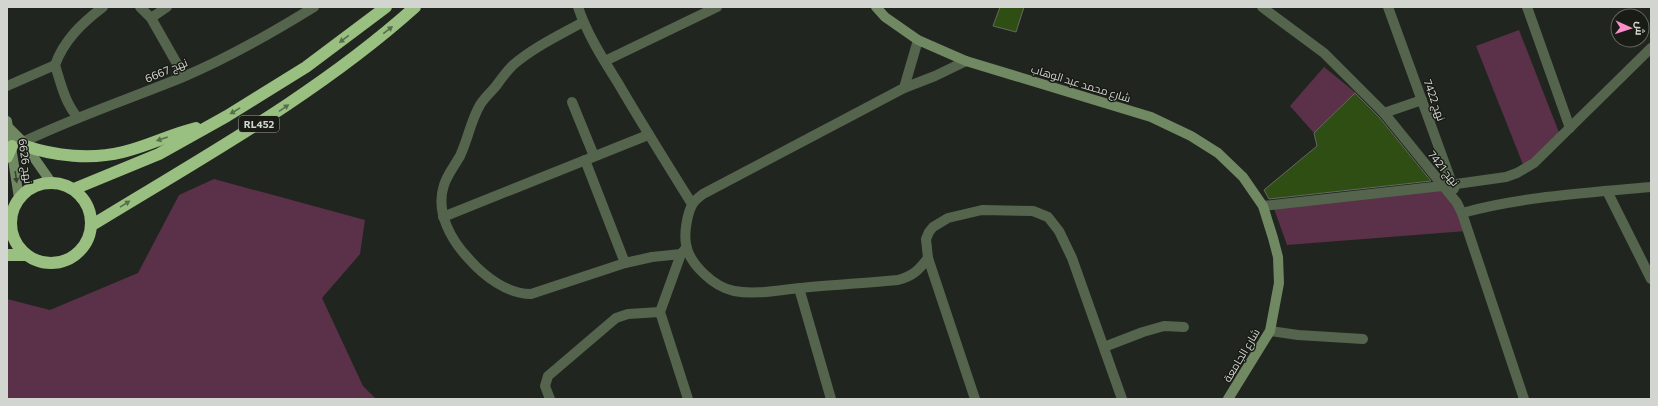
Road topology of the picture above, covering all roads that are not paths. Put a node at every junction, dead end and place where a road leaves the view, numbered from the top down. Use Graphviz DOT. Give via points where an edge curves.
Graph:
graph roads {
  1 [pos="103,7"];
  2 [pos="140,7"];
  3 [pos="167,7"];
  4 [pos="314,7"];
  5 [pos="386,7"];
  6 [pos="415,7"];
  7 [pos="578,7"];
  8 [pos="717,7"];
  9 [pos="876,7"];
  10 [pos="1262,7"];
  11 [pos="1388,7"];
  12 [pos="1527,7"];
  13 [pos="299,11"];
  14 [pos="151,18"];
  15 [pos="583,22"];
  16 [pos="918,40"];
  17 [pos="1651,48"];
  18 [pos="605,61"];
  19 [pos="966,61"];
  20 [pos="55,65"];
  21 [pos="184,76"];
  22 [pos="7,86"];
  23 [pos="904,88"];
  24 [pos="1422,100"];
  25 [pos="572,102"];
  26 [pos="1384,113"];
  27 [pos="78,118"];
  28 [pos="8,124"];
  29 [pos="213,124"];
  30 [pos="1570,128"];
  31 [pos="648,135"];
  32 [pos="17,148"];
  33 [pos="589,158"];
  34 [pos="51,182"];
  35 [pos="1453,184"];
  36 [pos="1442,186"];
  37 [pos="1651,187"];
  38 [pos="74,189"];
  39 [pos="1607,192"];
  40 [pos="1457,203"];
  41 [pos="692,204"];
  42 [pos="13,205"];
  43 [pos="1263,206"];
  44 [pos="1462,213"];
  45 [pos="443,216"];
  46 [pos="92,225"];
  47 [pos="684,250"];
  48 [pos="7,255"];
  49 [pos="26,255"];
  50 [pos="928,258"];
  51 [pos="625,263"];
  52 [pos="1651,279"];
  53 [pos="798,288"];
  54 [pos="660,312"];
  55 [pos="1184,327"];
  56 [pos="1270,331"];
  57 [pos="1363,339"];
  58 [pos="1104,347"];
  59 [pos="550,399"];
  60 [pos="688,399"];
  61 [pos="831,399"];
  62 [pos="975,399"];
  63 [pos="1122,399"];
  64 [pos="1228,399"];
  65 [pos="1524,399"];
  1 -- 20 [label="street" via="69,38 59,52"];
  2 -- 14 [label="street"];
  3 -- 14 [label="street"];
  4 -- 13 [label="street, نهج 6667"];
  5 -- 29 [label="highway, RL452, one-way" via="306,67"];
  46 -- 6 [label="highway, RL452, one-way" via="302,96 396,25"];
  7 -- 15 [label="street"];
  8 -- 18 [label="street"];
  9 -- 16 [label="street, شارع محمد عبد الوهاب" via="885,17"];
  10 -- 26 [label="street, نهج 7421" via="1324,53"];
  11 -- 24 [label="street, نهج 7422"];
  12 -- 30 [label="street"];
  13 -- 21 [label="street, نهج 6667" via="252,44"];
  14 -- 21 [label="street"];
  15 -- 18 [label="street"];
  15 -- 45 [label="street" via="531,51 513,66 480,104 460,155 444,185 441,201"];
  16 -- 19 [label="street, شارع محمد عبد الوهاب"];
  16 -- 23 [label="street"];
  17 -- 30 [label="street"];
  18 -- 31 [label="street"];
  19 -- 23 [label="street"];
  19 -- 43 [label="street, شارع محمد عبد الوهاب" via="1151,117 1192,136 1218,153 1243,177"];
  20 -- 22 [label="street"];
  20 -- 27 [label="street" via="65,98"];
  21 -- 27 [label="street, نهج 6667"];
  23 -- 41 [label="street" via="720,184"];
  24 -- 26 [label="street"];
  24 -- 35 [label="street, نهج 7422"];
  25 -- 33 [label="street"];
  26 -- 36 [label="street, نهج 7421"];
  27 -- 32 [label="street, نهج 6667"];
  28 -- 32 [label="street, نهج 6626"];
  29 -- 32 [label="highway, one-way" via="190,129 123,152 98,156"];
  29 -- 38 [label="highway, RL452" via="159,154"];
  30 -- 35 [label="street" via="1534,163 1517,173 1506,177"];
  31 -- 33 [label="street"];
  31 -- 41 [label="street"];
  32 -- 34 [label="street, نهج 6626"];
  32 -- 42 [label="street, نهج 6626, one-way"];
  33 -- 45 [label="street"];
  33 -- 51 [label="street"];
  34 -- 38 [label="highway"];
  34 -- 42 [label="highway" via="34,186"];
  35 -- 36 [label="street"];
  35 -- 40 [label="street, نهج 7422"];
  36 -- 40 [label="street, نهج 7421"];
  36 -- 43 [label="street"];
  37 -- 39 [label="street"];
  38 -- 46 [label="highway" via="83,196"];
  39 -- 44 [label="street" via="1508,202"];
  39 -- 52 [label="street"];
  40 -- 44 [label="street, نهج 7421"];
  41 -- 47 [label="street"];
  42 -- 49 [label="highway" via="12,233 17,245"];
  43 -- 56 [label="street, شارع الجامعة" via="1278,257 1279,283"];
  44 -- 65 [label="street, نهج 7421"];
  45 -- 51 [label="street" via="458,246 476,267 501,286 522,294 531,294"];
  46 -- 49 [label="highway" via="85,246 68,260 46,263"];
  47 -- 51 [label="street"];
  47 -- 53 [label="street" via="717,284 732,291 750,293"];
  47 -- 54 [label="street"];
  48 -- 49 [label="highway"];
  50 -- 53 [label="street" via="919,271 898,280"];
  50 -- 58 [label="street" via="926,239 929,232 933,226 948,218 982,210 1033,211 1048,217 1072,258"];
  50 -- 62 [label="street"];
  53 -- 61 [label="street"];
  54 -- 59 [label="street" via="628,314 616,318 548,376 545,386"];
  54 -- 60 [label="street"];
  55 -- 58 [label="street" via="1164,326"];
  56 -- 57 [label="street"];
  56 -- 64 [label="street, شارع الجامعة"];
  58 -- 63 [label="street"];
}
